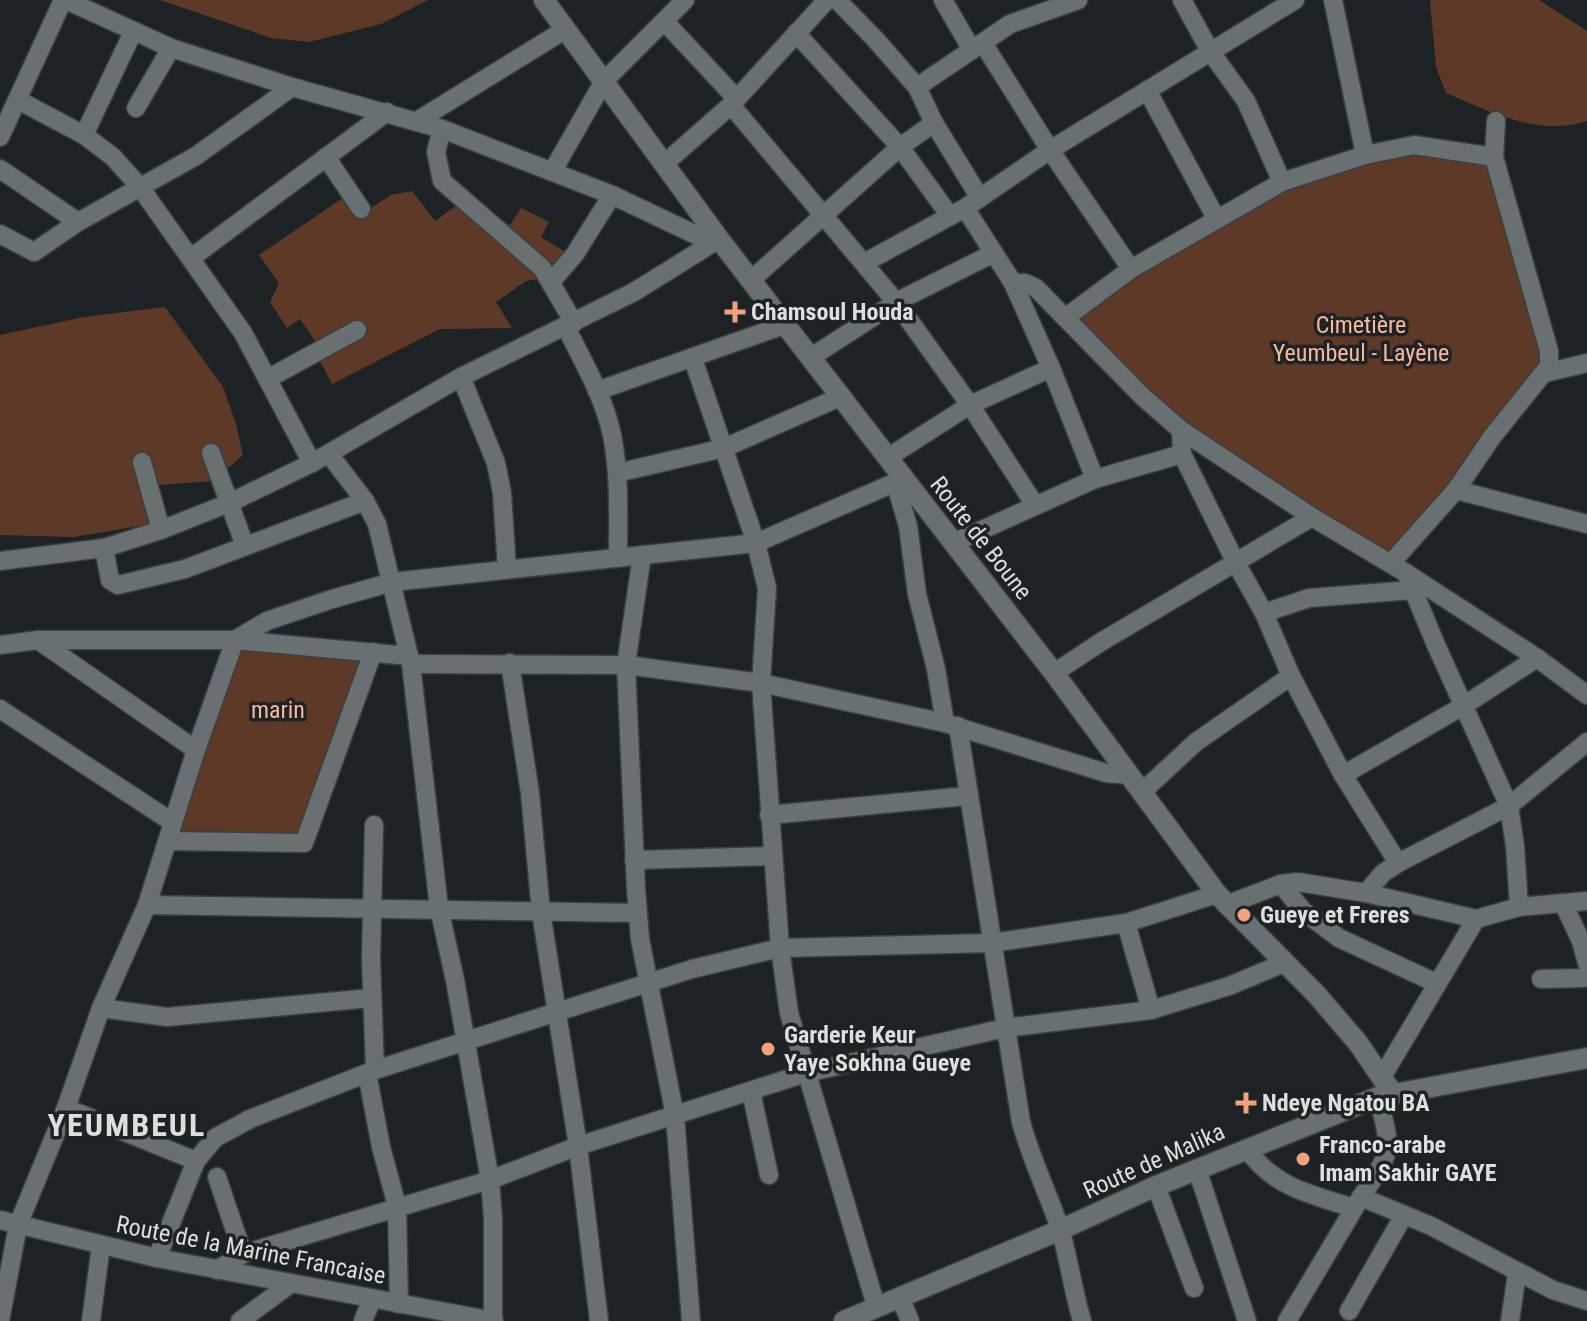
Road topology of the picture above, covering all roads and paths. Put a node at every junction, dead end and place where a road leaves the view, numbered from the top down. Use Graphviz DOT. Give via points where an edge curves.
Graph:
graph roads {
  1 [pos="65,0"];
  2 [pos="544,0"];
  3 [pos="685,0"];
  4 [pos="827,0"];
  5 [pos="837,0"];
  6 [pos="943,0"];
  7 [pos="1078,0"];
  8 [pos="1182,0"];
  9 [pos="1295,0"];
  10 [pos="1333,0"];
  11 [pos="664,21"];
  12 [pos="566,29"];
  13 [pos="133,32"];
  14 [pos="796,33"];
  15 [pos="977,46"];
  16 [pos="171,48"];
  17 [pos="1210,51"];
  18 [pos="604,81"];
  19 [pos="292,87"];
  20 [pos="917,87"];
  21 [pos="1147,90"];
  22 [pos="18,100"];
  23 [pos="733,102"];
  24 [pos="136,108"];
  25 [pos="387,112"];
  26 [pos="417,121"];
  27 [pos="1496,121"];
  28 [pos="934,123"];
  29 [pos="442,129"];
  30 [pos="84,135"];
  31 [pos="0,137"];
  32 [pos="900,147"];
  33 [pos="1050,150"];
  34 [pos="1365,155"];
  35 [pos="326,157"];
  36 [pos="1494,157"];
  37 [pos="664,164"];
  38 [pos="0,169"];
  39 [pos="552,172"];
  40 [pos="1282,182"];
  41 [pos="140,187"];
  42 [pos="612,195"];
  43 [pos="965,207"];
  44 [pos="361,209"];
  45 [pos="823,218"];
  46 [pos="1217,220"];
  47 [pos="78,222"];
  48 [pos="0,234"];
  49 [pos="716,241"];
  50 [pos="994,253"];
  51 [pos="191,258"];
  52 [pos="864,263"];
  53 [pos="1131,269"];
  54 [pos="750,281"];
  55 [pos="551,282"];
  56 [pos="1013,283"];
  57 [pos="896,302"];
  58 [pos="1065,318"];
  59 [pos="570,325"];
  60 [pos="784,325"];
  61 [pos="357,330"];
  62 [pos="810,358"];
  63 [pos="693,359"];
  64 [pos="1587,363"];
  65 [pos="1051,368"];
  66 [pos="1545,373"];
  67 [pos="461,377"];
  68 [pos="269,378"];
  69 [pos="597,391"];
  70 [pos="840,397"];
  71 [pos="970,405"];
  72 [pos="1181,430"];
  73 [pos="724,448"];
  74 [pos="211,453"];
  75 [pos="329,454"];
  76 [pos="1182,454"];
  77 [pos="887,458"];
  78 [pos="142,462"];
  79 [pos="312,463"];
  80 [pos="617,473"];
  81 [pos="1095,479"];
  82 [pos="899,480"];
  83 [pos="1456,490"];
  84 [pos="365,501"];
  85 [pos="229,503"];
  86 [pos="1035,505"];
  87 [pos="1312,517"];
  88 [pos="1587,524"];
  89 [pos="161,530"];
  90 [pos="756,543"];
  91 [pos="953,543"];
  92 [pos="245,546"];
  93 [pos="104,548"];
  94 [pos="642,555"];
  95 [pos="618,558"];
  96 [pos="0,561"];
  97 [pos="1236,563"];
  98 [pos="507,569"];
  99 [pos="1403,575"];
  100 [pos="392,582"];
  101 [pos="1264,613"];
  102 [pos="38,640"];
  103 [pos="235,640"];
  104 [pos="0,645"];
  105 [pos="373,652"];
  106 [pos="1537,658"];
  107 [pos="410,660"];
  108 [pos="510,663"];
  109 [pos="626,665"];
  110 [pos="1054,673"];
  111 [pos="1291,676"];
  112 [pos="761,683"];
  113 [pos="1587,695"];
  114 [pos="1463,706"];
  115 [pos="0,709"];
  116 [pos="952,725"];
  117 [pos="1587,742"];
  118 [pos="196,750"];
  119 [pos="1129,775"];
  120 [pos="1343,775"];
  121 [pos="1142,792"];
  122 [pos="967,796"];
  123 [pos="1509,806"];
  124 [pos="769,815"];
  125 [pos="172,822"];
  126 [pos="374,825"];
  127 [pos="167,841"];
  128 [pos="772,856"];
  129 [pos="634,860"];
  130 [pos="1398,863"];
  131 [pos="1281,884"];
  132 [pos="1366,893"];
  133 [pos="1222,900"];
  134 [pos="1587,901"];
  135 [pos="1563,903"];
  136 [pos="147,905"];
  137 [pos="373,906"];
  138 [pos="1519,907"];
  139 [pos="439,908"];
  140 [pos="541,912"];
  141 [pos="638,913"];
  142 [pos="1476,919"];
  143 [pos="1126,923"];
  144 [pos="992,943"];
  145 [pos="780,948"];
  146 [pos="1284,963"];
  147 [pos="1587,963"];
  148 [pos="1587,974"];
  149 [pos="1541,979"];
  150 [pos="1436,983"];
  151 [pos="648,985"];
  152 [pos="371,998"];
  153 [pos="101,1008"];
  154 [pos="1151,1010"];
  155 [pos="557,1012"];
  156 [pos="1005,1028"];
  157 [pos="465,1043"];
  158 [pos="1587,1058"];
  159 [pos="371,1071"];
  160 [pos="806,1073"];
  161 [pos="1384,1089"];
  162 [pos="751,1091"];
  163 [pos="66,1108"];
  164 [pos="675,1116"];
  165 [pos="578,1146"];
  166 [pos="1247,1149"];
  167 [pos="196,1161"];
  168 [pos="1197,1169"];
  169 [pos="769,1175"];
  170 [pos="217,1177"];
  171 [pos="490,1180"];
  172 [pos="1156,1186"];
  173 [pos="1358,1202"];
  174 [pos="397,1206"];
  175 [pos="1404,1215"];
  176 [pos="9,1222"];
  177 [pos="1060,1230"];
  178 [pos="101,1245"];
  179 [pos="243,1254"];
  180 [pos="157,1258"];
  181 [pos="217,1270"];
  182 [pos="1517,1273"];
  183 [pos="290,1284"];
  184 [pos="1194,1288"];
  185 [pos="900,1297"];
  186 [pos="372,1299"];
  187 [pos="1587,1301"];
  188 [pos="399,1304"];
  189 [pos="876,1306"];
  190 [pos="1349,1311"];
  191 [pos="0,1321"];
  192 [pos="91,1321"];
  193 [pos="240,1321"];
  194 [pos="363,1321"];
  195 [pos="494,1321"];
  196 [pos="599,1321"];
  197 [pos="691,1321"];
  198 [pos="844,1321"];
  199 [pos="910,1321"];
  200 [pos="1082,1321"];
  201 [pos="1247,1321"];
  202 [pos="1287,1321"];
  203 [pos="1510,1321"];
  1 -- 13 [label="street"];
  1 -- 22 [label="street"];
  2 -- 12 [label="street, Route de Boune"];
  3 -- 11 [label="street"];
  4 -- 14 [label="street"];
  5 -- 20 [label="street"];
  6 -- 15 [label="street"];
  7 -- 15 [label="street" via="1010,24"];
  8 -- 17 [label="street"];
  9 -- 17 [label="street"];
  10 -- 34 [label="street"];
  11 -- 18 [label="street"];
  11 -- 23 [label="street"];
  12 -- 18 [label="street, Route de Boune"];
  12 -- 26 [label="street"];
  13 -- 16 [label="street"];
  13 -- 30 [label="street"];
  14 -- 23 [label="street"];
  14 -- 32 [label="street"];
  15 -- 20 [label="street"];
  15 -- 33 [label="street"];
  16 -- 19 [label="street"];
  16 -- 24 [label="street"];
  17 -- 21 [label="street"];
  17 -- 40 [label="street" via="1246,101"];
  18 -- 37 [label="street, Route de Boune"];
  18 -- 39 [label="street"];
  19 -- 25 [label="street"];
  19 -- 41 [label="street" via="196,156"];
  20 -- 28 [label="street"];
  21 -- 33 [label="street"];
  21 -- 46 [label="street"];
  22 -- 30 [label="street"];
  22 -- 31 [label="street"];
  23 -- 37 [label="street"];
  23 -- 45 [label="street"];
  25 -- 26 [label="street"];
  25 -- 35 [label="street"];
  26 -- 29 [label="street"];
  27 -- 36 [label="street"];
  28 -- 32 [label="street"];
  28 -- 43 [label="street"];
  29 -- 39 [label="street"];
  29 -- 55 [label="street" via="436,152 442,181 527,252"];
  30 -- 41 [label="street"];
  32 -- 43 [label="street"];
  32 -- 45 [label="street"];
  33 -- 43 [label="street"];
  33 -- 53 [label="street"];
  34 -- 36 [label="street" via="1414,145"];
  34 -- 40 [label="street"];
  35 -- 44 [label="street"];
  35 -- 51 [label="street"];
  36 -- 66 [label="street" via="1549,351"];
  37 -- 49 [label="street, Route de Boune"];
  38 -- 47 [label="street"];
  39 -- 42 [label="street"];
  40 -- 46 [label="street"];
  41 -- 47 [label="street"];
  41 -- 51 [label="street"];
  42 -- 49 [label="street"];
  42 -- 55 [label="street"];
  43 -- 50 [label="street"];
  43 -- 52 [label="street"];
  45 -- 52 [label="street"];
  45 -- 54 [label="street"];
  46 -- 53 [label="street"];
  47 -- 48 [label="street" via="34,252"];
  49 -- 54 [label="street, Route de Boune"];
  49 -- 59 [label="street" via="655,281"];
  50 -- 56 [label="street"];
  50 -- 57 [label="street"];
  51 -- 68 [label="street"];
  52 -- 57 [label="street"];
  53 -- 58 [label="street"];
  54 -- 60 [label="street, Route de Boune"];
  55 -- 59 [label="street"];
  56 -- 58 [label="street" via="1036,288"];
  56 -- 65 [label="street"];
  57 -- 62 [label="street"];
  57 -- 71 [label="street"];
  58 -- 72 [label="street"];
  59 -- 67 [label="street"];
  59 -- 69 [label="street"];
  60 -- 62 [label="street, Route de Boune"];
  60 -- 63 [label="street"];
  61 -- 68 [label="street"];
  62 -- 70 [label="street, Route de Boune"];
  63 -- 69 [label="street"];
  63 -- 73 [label="street"];
  64 -- 66 [label="street"];
  65 -- 71 [label="street"];
  65 -- 81 [label="street"];
  66 -- 83 [label="street"];
  67 -- 75 [label="street"];
  67 -- 98 [label="street" via="496,463"];
  68 -- 79 [label="street"];
  69 -- 80 [label="street"];
  70 -- 73 [label="street"];
  70 -- 77 [label="street, Route de Boune"];
  71 -- 77 [label="street"];
  71 -- 86 [label="street"];
  72 -- 76 [label="street"];
  72 -- 87 [label="street"];
  73 -- 80 [label="street"];
  73 -- 90 [label="street"];
  74 -- 85 [label="street"];
  75 -- 79 [label="street"];
  75 -- 84 [label="street"];
  76 -- 81 [label="street"];
  76 -- 97 [label="street"];
  77 -- 82 [label="street, Route de Boune"];
  78 -- 89 [label="street"];
  79 -- 85 [label="street"];
  80 -- 95 [label="street"];
  81 -- 86 [label="street"];
  82 -- 90 [label="street"];
  82 -- 91 [label="street, Route de Boune"];
  82 -- 116 [label="street" via="917,594"];
  83 -- 88 [label="street"];
  83 -- 99 [label="street"];
  84 -- 92 [label="street"];
  84 -- 100 [label="street" via="377,524"];
  85 -- 89 [label="street"];
  85 -- 92 [label="street"];
  86 -- 91 [label="street"];
  87 -- 97 [label="street"];
  87 -- 99 [label="street"];
  89 -- 93 [label="street"];
  90 -- 94 [label="street"];
  90 -- 112 [label="street" via="769,598"];
  91 -- 110 [label="street, Route de Boune"];
  92 -- 93 [label="street" via="185,569 118,585 110,580"];
  93 -- 96 [label="street"];
  94 -- 95 [label="street"];
  94 -- 109 [label="street"];
  95 -- 98 [label="street"];
  97 -- 101 [label="street"];
  97 -- 110 [label="street"];
  98 -- 100 [label="street"];
  99 -- 101 [label="street"];
  99 -- 106 [label="street"];
  99 -- 114 [label="street"];
  100 -- 103 [label="street" via="267,621"];
  100 -- 107 [label="street"];
  101 -- 111 [label="street"];
  102 -- 103 [label="street"];
  102 -- 104 [label="street"];
  102 -- 118 [label="street"];
  103 -- 105 [label="street"];
  103 -- 118 [label="street"];
  105 -- 107 [label="street"];
  105 -- 127 [label="street" via="304,843"];
  106 -- 113 [label="street"];
  106 -- 114 [label="street"];
  107 -- 108 [label="street"];
  107 -- 139 [label="street"];
  108 -- 109 [label="street"];
  108 -- 140 [label="street"];
  109 -- 112 [label="street"];
  109 -- 129 [label="street"];
  110 -- 119 [label="street, Route de Boune"];
  111 -- 120 [label="street"];
  111 -- 121 [label="street" via="1196,742"];
  112 -- 116 [label="street"];
  112 -- 124 [label="street"];
  114 -- 120 [label="street"];
  114 -- 123 [label="street"];
  115 -- 125 [label="street"];
  116 -- 119 [label="street" via="1106,773"];
  116 -- 122 [label="street"];
  117 -- 123 [label="street"];
  118 -- 125 [label="street"];
  119 -- 121 [label="street, Route de Boune"];
  120 -- 130 [label="street"];
  121 -- 133 [label="street, Route de Boune"];
  122 -- 124 [label="street"];
  122 -- 144 [label="street"];
  123 -- 130 [label="street"];
  123 -- 138 [label="street"];
  124 -- 128 [label="street"];
  125 -- 127 [label="street"];
  126 -- 137 [label="street"];
  127 -- 136 [label="street"];
  128 -- 129 [label="street"];
  128 -- 145 [label="street"];
  129 -- 141 [label="street"];
  130 -- 132 [label="street"];
  131 -- 132 [label="street" via="1307,882"];
  131 -- 133 [label="street"];
  131 -- 150 [label="street" via="1303,911 1339,938"];
  132 -- 142 [label="street"];
  133 -- 143 [label="street"];
  133 -- 146 [label="street, Route de Boune"];
  134 -- 135 [label="street"];
  135 -- 138 [label="street"];
  135 -- 147 [label="street"];
  136 -- 137 [label="street"];
  136 -- 153 [label="street"];
  137 -- 139 [label="street"];
  137 -- 152 [label="street"];
  138 -- 142 [label="street"];
  139 -- 140 [label="street"];
  139 -- 157 [label="street"];
  140 -- 141 [label="street"];
  140 -- 155 [label="street"];
  141 -- 151 [label="street"];
  142 -- 150 [label="street"];
  143 -- 144 [label="street"];
  143 -- 154 [label="street"];
  144 -- 145 [label="street"];
  144 -- 156 [label="street"];
  145 -- 151 [label="street"];
  145 -- 160 [label="street" via="789,1013"];
  146 -- 154 [label="street"];
  146 -- 161 [label="street, Route de Boune" via="1340,1021"];
  148 -- 149 [label="street"];
  150 -- 161 [label="street"];
  151 -- 155 [label="street"];
  151 -- 164 [label="street"];
  152 -- 153 [label="street" via="167,1017"];
  152 -- 159 [label="street"];
  153 -- 163 [label="street"];
  154 -- 156 [label="street"];
  155 -- 157 [label="street"];
  155 -- 165 [label="street"];
  156 -- 160 [label="street"];
  156 -- 177 [label="street" via="1028,1149"];
  157 -- 159 [label="street"];
  157 -- 171 [label="street"];
  158 -- 161 [label="street, Route de Malika"];
  159 -- 167 [label="street" via="228,1129"];
  159 -- 174 [label="street" via="381,1147"];
  160 -- 162 [label="street"];
  160 -- 189 [label="street"];
  161 -- 166 [label="street, Route de Malika"];
  161 -- 173 [label="street" via="1389,1147"];
  162 -- 164 [label="street"];
  162 -- 169 [label="street"];
  163 -- 167 [label="street"];
  163 -- 176 [label="street"];
  164 -- 165 [label="street"];
  164 -- 197 [label="street"];
  165 -- 171 [label="street"];
  165 -- 196 [label="street"];
  166 -- 168 [label="street, Route de Malika"];
  166 -- 173 [label="street" via="1292,1189"];
  167 -- 180 [label="street"];
  168 -- 172 [label="street, Route de Malika"];
  168 -- 201 [label="street"];
  170 -- 179 [label="street"];
  171 -- 174 [label="street"];
  171 -- 195 [label="street"];
  172 -- 177 [label="street, Route de Malika"];
  172 -- 184 [label="street"];
  173 -- 175 [label="street"];
  173 -- 202 [label="street"];
  174 -- 179 [label="street"];
  174 -- 188 [label="street"];
  175 -- 182 [label="street"];
  175 -- 190 [label="street"];
  176 -- 178 [label="street, Route de la Marine Francaise"];
  176 -- 191 [label="street"];
  177 -- 185 [label="street, Route de Malika"];
  177 -- 200 [label="street"];
  178 -- 180 [label="street, Route de la Marine Francaise"];
  178 -- 192 [label="street"];
  179 -- 181 [label="street"];
  180 -- 181 [label="street, Route de la Marine Francaise"];
  181 -- 183 [label="street, Route de la Marine Francaise"];
  182 -- 187 [label="street"];
  182 -- 203 [label="street"];
  183 -- 186 [label="street, Route de la Marine Francaise"];
  183 -- 193 [label="street"];
  185 -- 189 [label="street, Route de Malika"];
  185 -- 199 [label="street"];
  186 -- 188 [label="street, Route de la Marine Francaise"];
  186 -- 194 [label="street"];
  188 -- 195 [label="street, Route de la Marine Francaise"];
  189 -- 198 [label="street, Route de Malika"];
}
